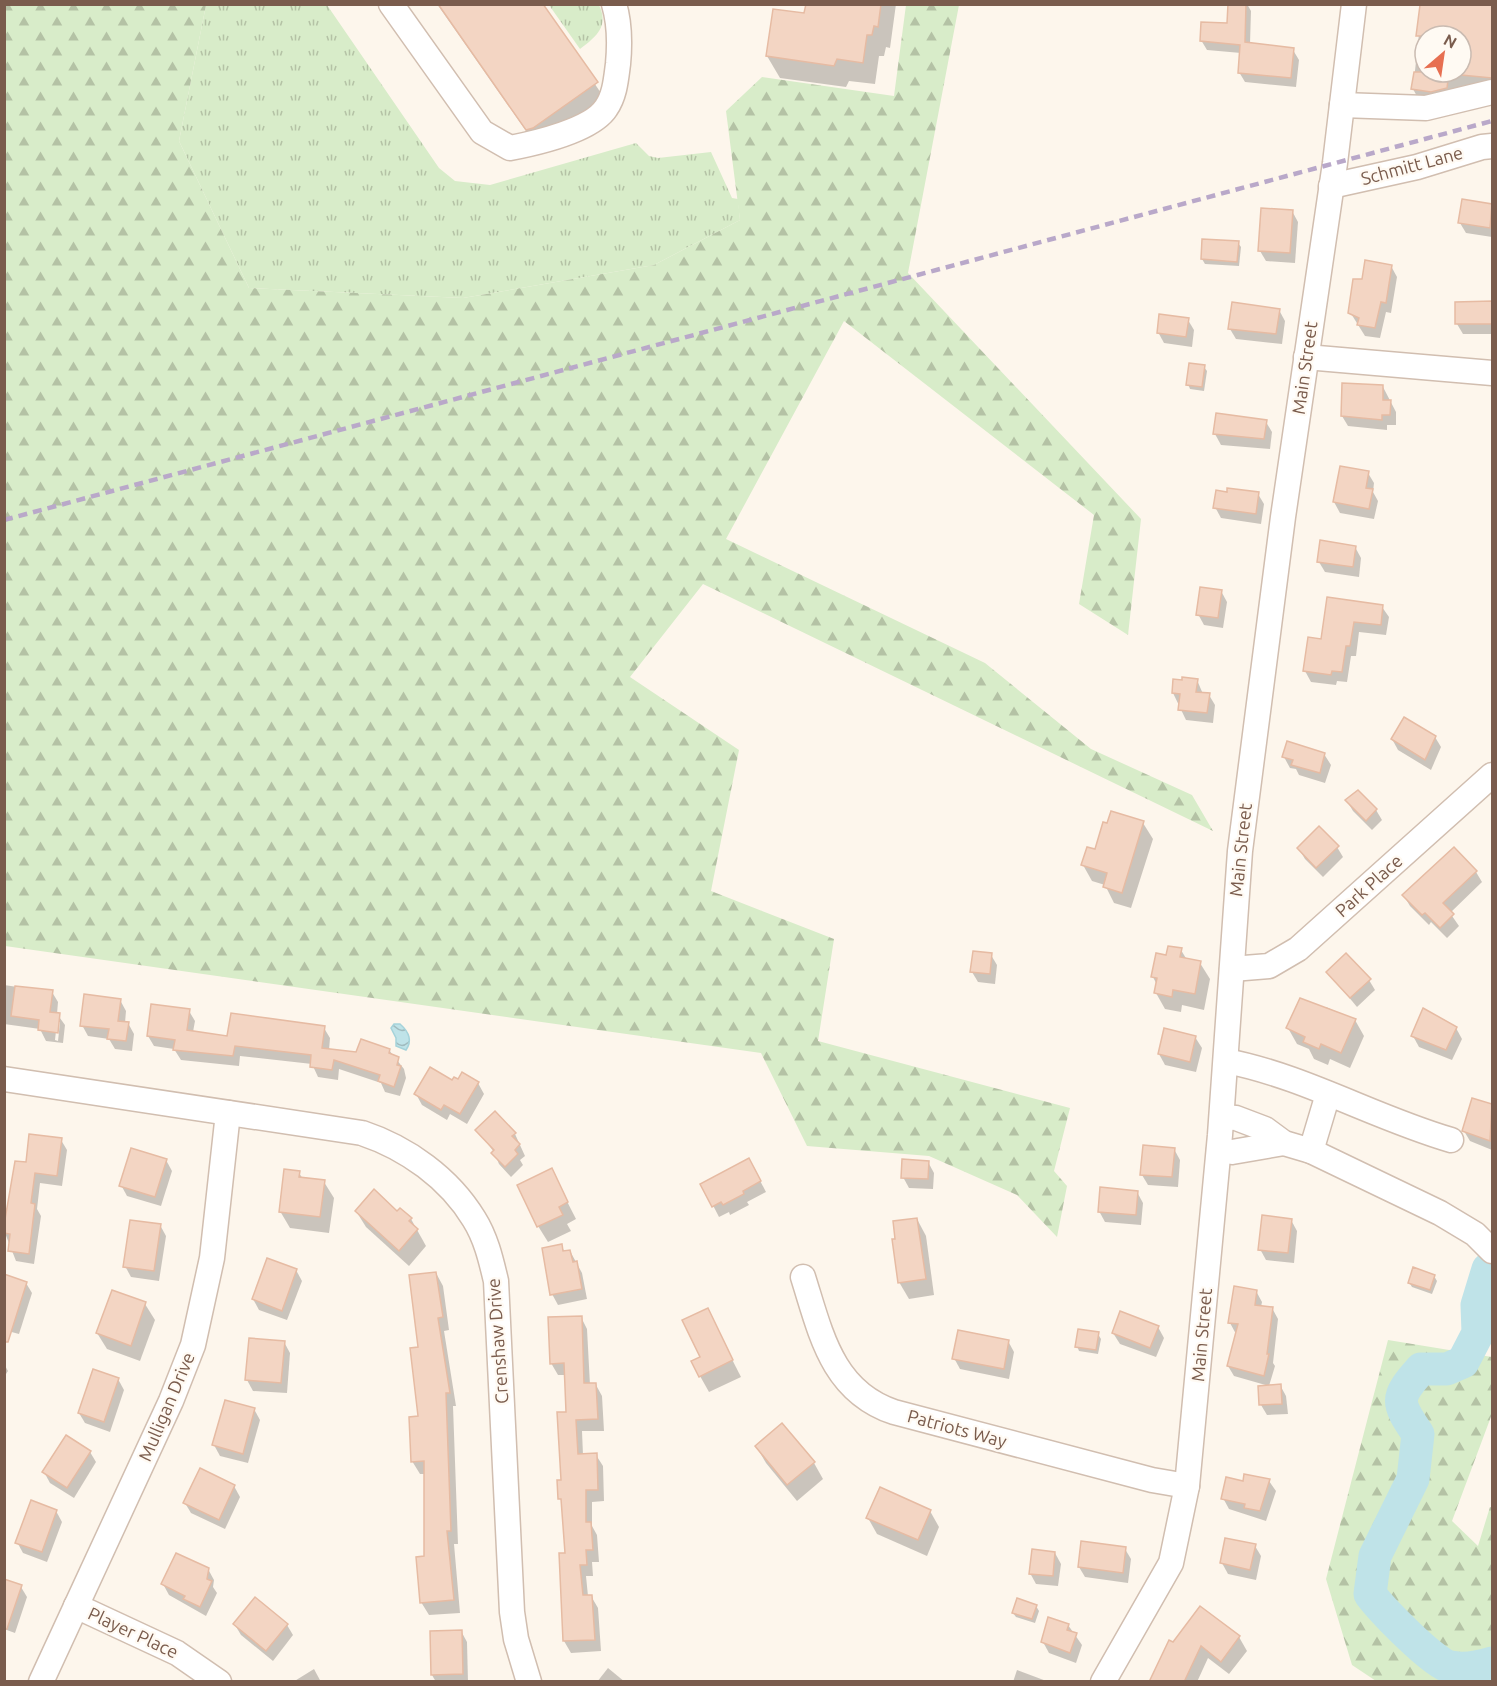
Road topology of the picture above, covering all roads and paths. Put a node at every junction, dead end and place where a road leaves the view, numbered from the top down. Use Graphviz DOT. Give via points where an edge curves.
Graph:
graph roads {
  1 [pos="391,4"];
  2 [pos="614,4"];
  3 [pos="1354,4"];
  4 [pos="1492,92"];
  5 [pos="1342,105"];
  6 [pos="1492,146"];
  7 [pos="1331,186"];
  8 [pos="1306,357"];
  9 [pos="1492,373"];
  10 [pos="1492,775"];
  11 [pos="1232,969"];
  12 [pos="1226,1061"];
  13 [pos="4,1079"];
  14 [pos="1328,1094"];
  15 [pos="228,1113"];
  16 [pos="1222,1117"];
  17 [pos="1451,1140"];
  18 [pos="1284,1143"];
  19 [pos="1219,1150"];
  20 [pos="1311,1151"];
  21 [pos="1492,1251"];
  22 [pos="803,1277"];
  23 [pos="1187,1486"];
  24 [pos="76,1606"];
  25 [pos="41,1682"];
  26 [pos="219,1682"];
  27 [pos="529,1682"];
  28 [pos="1104,1682"];
  1 -- 2 [label="street" via="482,132 510,148 587,124 607,107 615,87 619,48"];
  3 -- 5 [label="street, Main Street"];
  4 -- 5 [label="street" via="1426,108"];
  5 -- 7 [label="street, Main Street"];
  6 -- 7 [label="street, Schmitt Lane"];
  7 -- 8 [label="street, Main Street"];
  8 -- 9 [label="street"];
  8 -- 11 [label="street, Main Street" via="1240,851"];
  10 -- 11 [label="street, Park Place" via="1298,949 1269,966"];
  11 -- 12 [label="street, Main Street"];
  12 -- 14 [label="street"];
  12 -- 16 [label="street, Main Street"];
  13 -- 15 [label="street, Crenshaw Drive"];
  14 -- 17 [label="street"];
  14 -- 20 [label="street"];
  15 -- 24 [label="street, Mulligan Drive" via="212,1258 193,1345"];
  15 -- 27 [label="street, Crenshaw Drive" via="328,1126 389,1142 414,1156 438,1177 475,1220 496,1281 512,1612"];
  16 -- 18 [label="street" via="1265,1129"];
  16 -- 19 [label="street, Main Street"];
  18 -- 19 [label="street" via="1232,1152"];
  18 -- 20 [label="street"];
  19 -- 23 [label="street, Main Street"];
  20 -- 21 [label="street" via="1440,1213 1475,1234"];
  22 -- 23 [label="street, Patriots Way" via="834,1363 852,1388 869,1402 894,1413"];
  23 -- 28 [label="street, Main Street" via="1171,1563"];
  24 -- 25 [label="street, Mulligan Drive"];
  24 -- 26 [label="street, Player Place" via="177,1653"];
}
